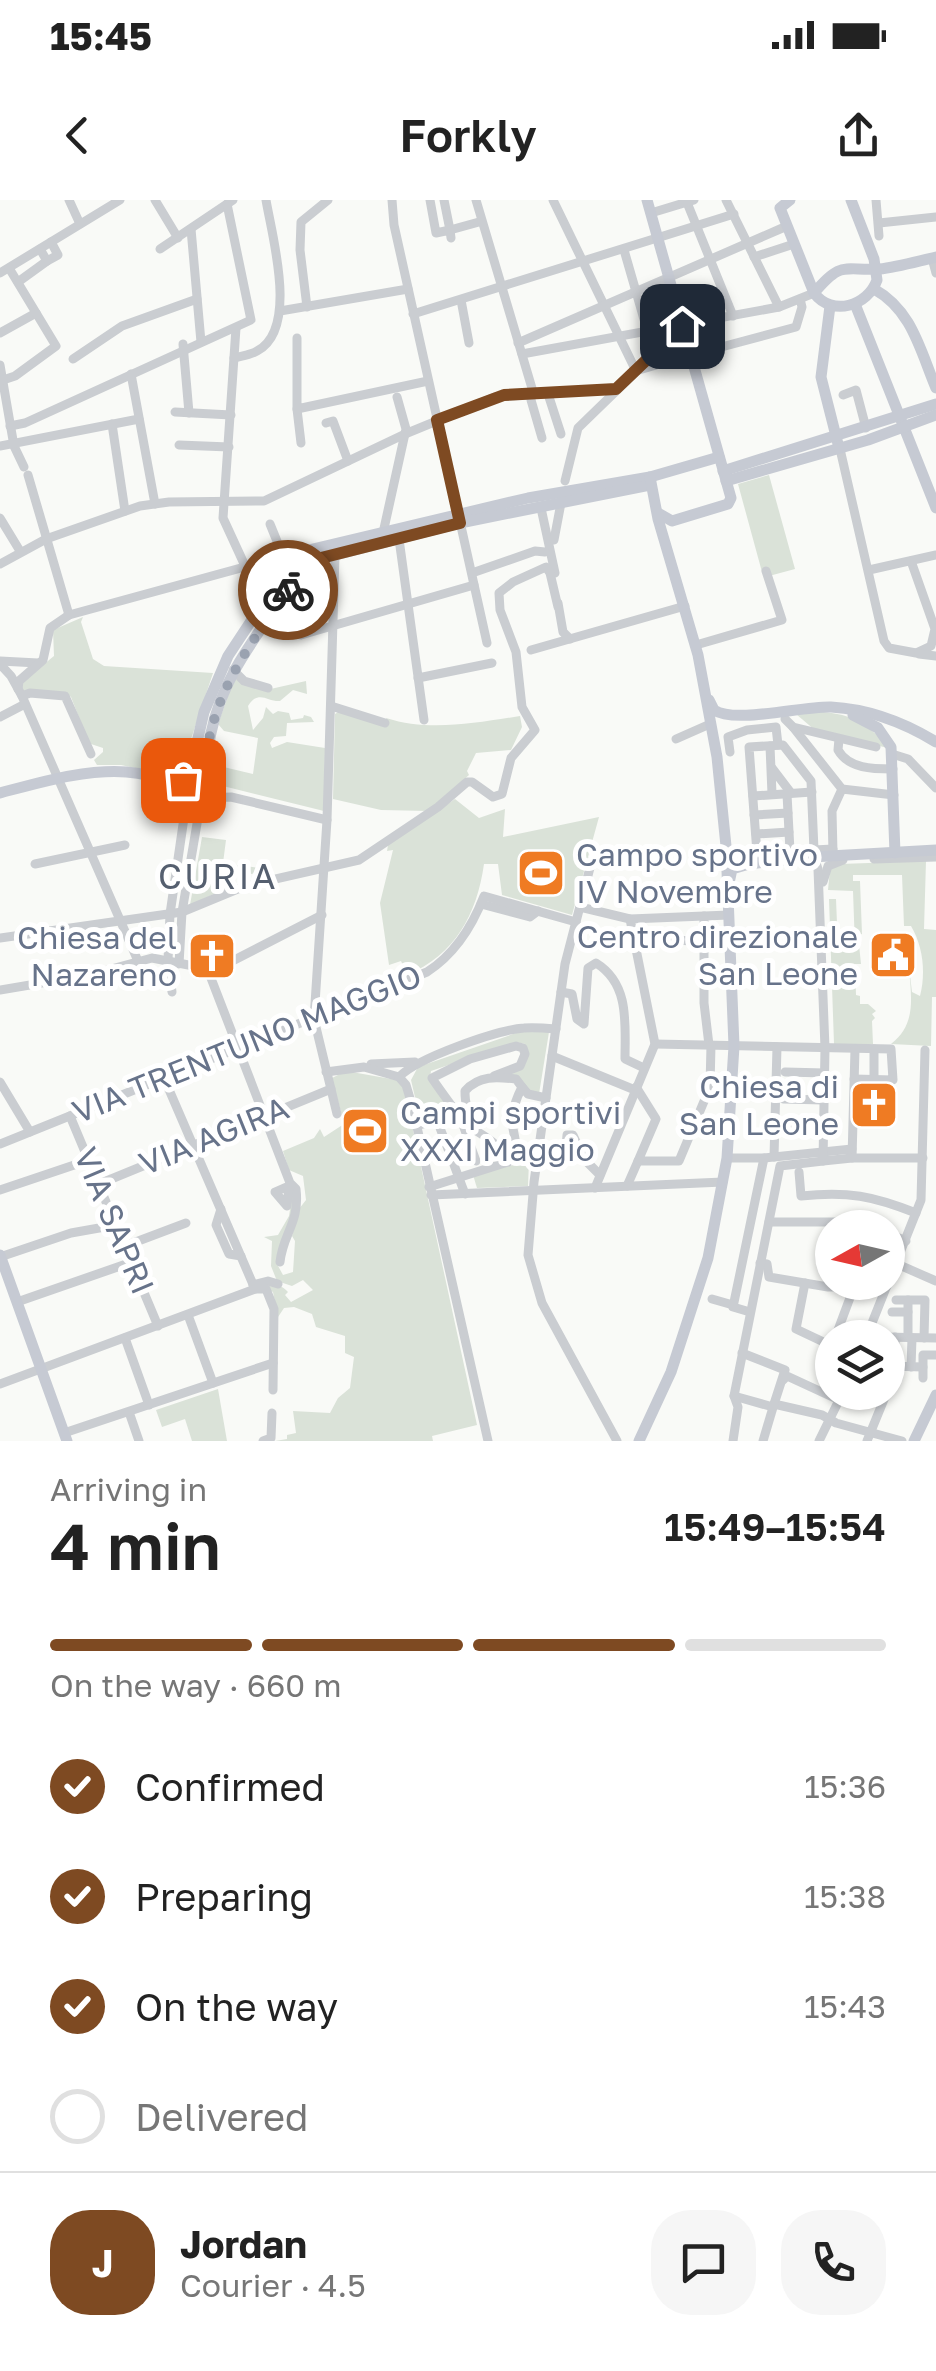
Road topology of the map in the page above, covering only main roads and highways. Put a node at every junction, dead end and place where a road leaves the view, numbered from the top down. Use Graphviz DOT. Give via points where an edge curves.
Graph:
graph roads {
  1 [pos="790,200"];
  2 [pos="850,200"];
  3 [pos="649,206"];
  4 [pos="934,257"];
  5 [pos="879,268"];
  6 [pos="877,290"];
  7 [pos="808,296"];
  8 [pos="856,307"];
  9 [pos="829,309"];
  10 [pos="936,388"];
  11 [pos="936,404"];
  12 [pos="936,415"];
  13 [pos="902,422"];
  14 [pos="838,443"];
  15 [pos="718,453"];
  16 [pos="730,474"];
  17 [pos="645,482"];
  18 [pos="936,508"];
  19 [pos="658,513"];
  20 [pos="459,518"];
  21 [pos="672,520"];
  22 [pos="664,536"];
  23 [pos="290,555"];
  24 [pos="298,575"];
  25 [pos="707,696"];
  26 [pos="815,707"];
  27 [pos="750,714"];
  28 [pos="936,742"];
  29 [pos="717,757"];
  30 [pos="188,778"];
  31 [pos="163,781"];
  32 [pos="204,791"];
  33 [pos="0,793"];
  34 [pos="187,796"];
  35 [pos="726,846"];
  36 [pos="895,853"];
  37 [pos="936,853"];
  38 [pos="753,858"];
  39 [pos="728,897"];
  40 [pos="0,1256"];
  41 [pos="10,1295"];
  42 [pos="936,1394"];
  43 [pos="65,1437"];
  44 [pos="639,1441"];
  45 [pos="914,1441"];
  1 -- 7 [label="main road" via="780,208"];
  2 -- 5 [label="main road"];
  3 -- 15 [label="main road"];
  4 -- 5 [label="main road"];
  5 -- 6 [label="main road"];
  5 -- 7 [label="main road" via="840,269"];
  6 -- 8 [label="main road"];
  6 -- 10 [label="main road" via="905,314"];
  7 -- 9 [label="main road"];
  8 -- 9 [label="main road"];
  8 -- 13 [label="main road"];
  9 -- 14 [label="main road" via="821,377"];
  11 -- 13 [label="main road"];
  12 -- 13 [label="main road"];
  13 -- 14 [label="main road"];
  13 -- 18 [label="main road"];
  14 -- 16 [label="main road"];
  15 -- 16 [label="main road"];
  15 -- 17 [label="main road"];
  16 -- 21 [label="main road" via="728,504"];
  17 -- 19 [label="main road"];
  17 -- 20 [label="main road"];
  19 -- 21 [label="main road"];
  19 -- 22 [label="main road"];
  20 -- 23 [label="main road"];
  20 -- 24 [label="main road" via="309,564"];
  21 -- 22 [label="main road"];
  22 -- 25 [label="main road"];
  23 -- 24 [label="main road" via="305,560"];
  23 -- 30 [label="main road" via="212,691"];
  24 -- 32 [label="main road" via="233,670 215,715"];
  25 -- 27 [label="main road" via="719,714"];
  25 -- 29 [label="main road"];
  26 -- 27 [label="main road"];
  26 -- 28 [label="main road" via="874,714"];
  26 -- 36 [label="main road" via="868,722 885,735 892,754"];
  27 -- 29 [label="main road" via="721,728"];
  29 -- 35 [label="main road"];
  30 -- 31 [label="main road"];
  30 -- 32 [label="main road" via="197,776"];
  30 -- 34 [label="main road"];
  31 -- 33 [label="main road" via="96,772"];
  31 -- 34 [label="main road"];
  32 -- 34 [label="main road" via="194,801"];
  35 -- 38 [label="main road" via="730,860"];
  35 -- 39 [label="main road"];
  36 -- 37 [label="main road"];
  36 -- 38 [label="main road"];
  38 -- 39 [label="main road" via="730,872"];
  39 -- 44 [label="main road" via="734,1046 723,1182 692,1313"];
  40 -- 41 [label="main road"];
  41 -- 43 [label="main road"];
  42 -- 45 [label="main road"];
}
